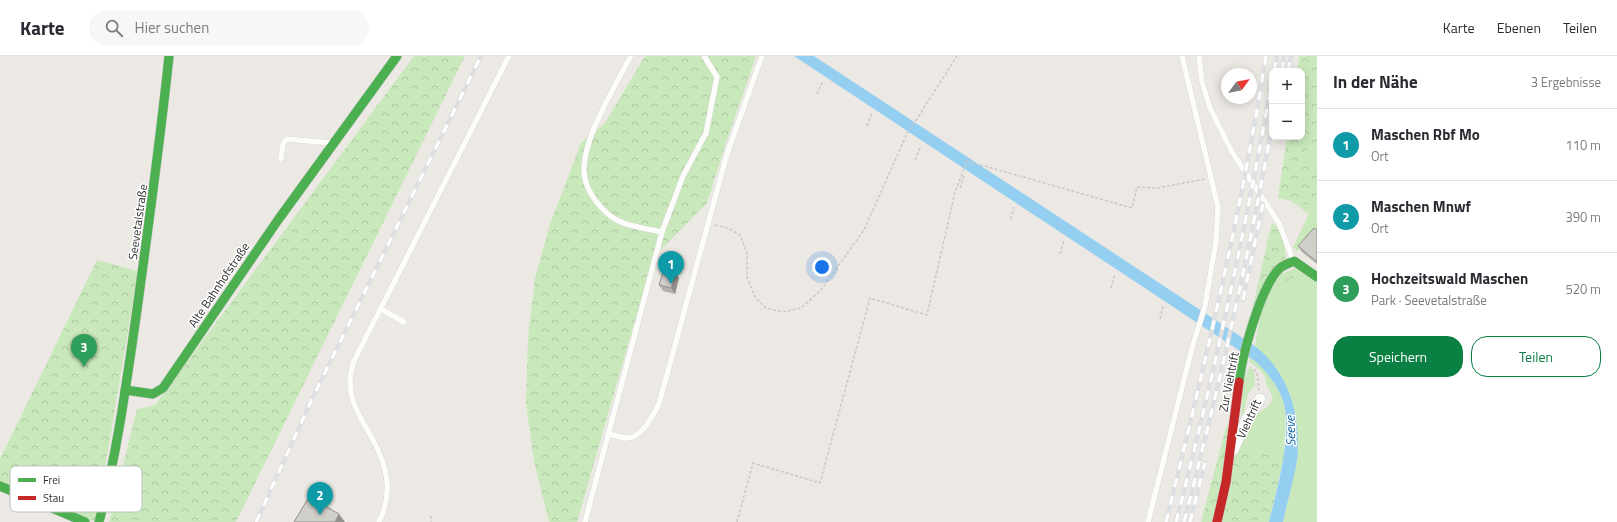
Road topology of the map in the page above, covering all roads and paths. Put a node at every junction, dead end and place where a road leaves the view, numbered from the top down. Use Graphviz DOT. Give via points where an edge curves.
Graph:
graph roads {
  1 [pos="169,56"];
  2 [pos="397,56"];
  3 [pos="509,56"];
  4 [pos="631,56"];
  5 [pos="704,56"];
  6 [pos="762,56"];
  7 [pos="957,56"];
  8 [pos="1182,56"];
  9 [pos="1199,56"];
  10 [pos="823,81"];
  11 [pos="818,94"];
  12 [pos="872,113"];
  13 [pos="867,126"];
  14 [pos="334,143"];
  15 [pos="921,146"];
  16 [pos="281,159"];
  17 [pos="915,160"];
  18 [pos="964,175"];
  19 [pos="1210,178"];
  20 [pos="960,188"];
  21 [pos="1014,207"];
  22 [pos="1011,219"];
  23 [pos="708,223"];
  24 [pos="662,232"];
  25 [pos="1064,240"];
  26 [pos="1060,254"];
  27 [pos="1294,261"];
  28 [pos="1115,274"];
  29 [pos="1317,276"];
  30 [pos="1298,277"];
  31 [pos="1283,283"];
  32 [pos="1112,288"];
  33 [pos="1163,306"];
  34 [pos="381,309"];
  35 [pos="1160,319"];
  36 [pos="404,322"];
  37 [pos="1252,368"];
  38 [pos="125,390"];
  39 [pos="1260,400"];
  40 [pos="608,434"];
  41 [pos="1230,452"];
  42 [pos="112,466"];
  43 [pos="0,486"];
  44 [pos="10,490"];
  45 [pos="62,512"];
  46 [pos="102,512"];
  47 [pos="431,516"];
  48 [pos="86,522"];
  49 [pos="100,522"];
  50 [pos="379,522"];
  51 [pos="431,522"];
  52 [pos="585,522"];
  53 [pos="736,522"];
  54 [pos="1148,522"];
  55 [pos="1217,522"];
  1 -- 38 [label="street, Seevetalstraße" via="154,190"];
  2 -- 14 [label="street, Alte Bahnhofstraße"];
  3 -- 34 [label="lane"];
  4 -- 24 [label="lane" via="599,118 589,144 584,169 589,190 613,218"];
  5 -- 24 [label="lane" via="717,77 706,133 683,176"];
  6 -- 23 [label="lane" via="727,154"];
  7 -- 23 [label="path" via="906,136 864,230 821,290 801,308 783,312 766,308 755,297 747,277 747,253 740,235 728,228"];
  8 -- 19 [label="lane"];
  9 -- 27 [label="lane" via="1202,82 1210,108 1232,152 1279,223"];
  10 -- 11 [label="path"];
  12 -- 13 [label="path"];
  14 -- 16 [label="lane" via="287,139 283,144"];
  14 -- 38 [label="street, Alte Bahnhofstraße" via="163,388 152,394"];
  15 -- 17 [label="path"];
  18 -- 20 [label="path"];
  19 -- 53 [label="path" via="1158,188 1137,187 1132,208 967,160 955,192 927,315 870,298 820,483 753,463"];
  19 -- 54 [label="lane" via="1218,207 1216,241 1205,306 1190,355"];
  21 -- 22 [label="path"];
  23 -- 40 [label="lane" via="659,404 648,423 637,435 627,438"];
  24 -- 40 [label="lane"];
  25 -- 26 [label="path"];
  27 -- 29 [label="street"];
  27 -- 41 [label="street, Zur Viehtrift" via="1281,267 1270,279 1261,299 1240,375"];
  28 -- 32 [label="path"];
  30 -- 31 [label="path" via="1293,276"];
  33 -- 35 [label="path"];
  34 -- 36 [label="lane"];
  34 -- 50 [label="lane" via="353,363 350,381 358,415 374,441 385,468 389,487 387,502"];
  37 -- 39 [label="path, Viehtrift" via="1258,374"];
  38 -- 42 [label="street"];
  39 -- 41 [label="street, Viehtrift" via="1247,418 1236,446"];
  40 -- 52 [label="lane"];
  41 -- 55 [label="street, Zur Viehtrift"];
  43 -- 44 [label="street"];
  45 -- 48 [label="street"];
  46 -- 49 [label="street"];
  47 -- 51 [label="path"];
}
